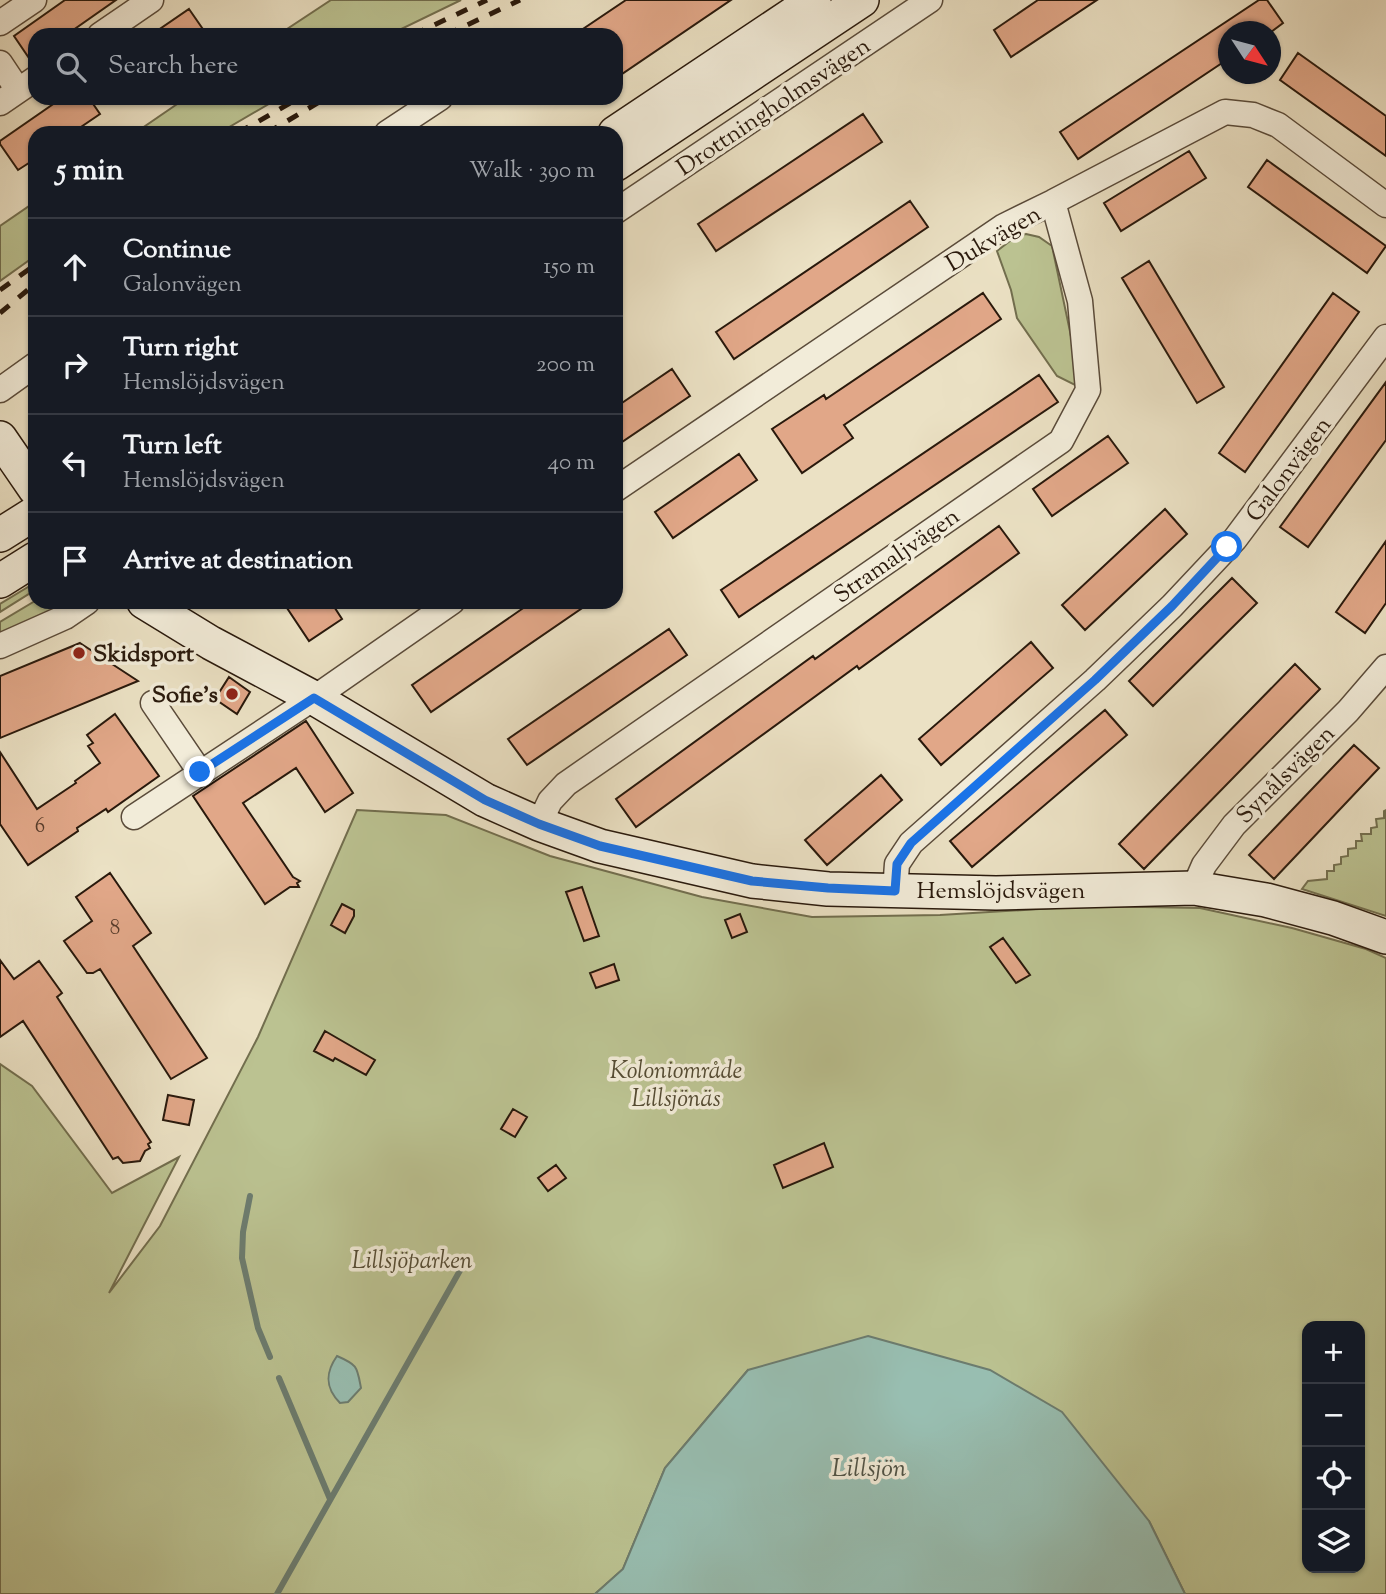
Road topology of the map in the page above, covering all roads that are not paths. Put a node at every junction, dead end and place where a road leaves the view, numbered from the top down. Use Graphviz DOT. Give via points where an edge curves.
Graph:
graph roads {
  1 [pos="34,0"];
  2 [pos="814,0"];
  3 [pos="862,0"];
  4 [pos="930,0"];
  5 [pos="145,2"];
  6 [pos="0,23"];
  7 [pos="110,28"];
  8 [pos="0,63"];
  9 [pos="18,91"];
  10 [pos="429,105"];
  11 [pos="398,126"];
  12 [pos="623,128"];
  13 [pos="623,159"];
  14 [pos="1053,202"];
  15 [pos="1386,205"];
  16 [pos="623,206"];
  17 [pos="1386,337"];
  18 [pos="28,370"];
  19 [pos="0,390"];
  20 [pos="0,438"];
  21 [pos="28,479"];
  22 [pos="623,484"];
  23 [pos="28,517"];
  24 [pos="0,535"];
  25 [pos="28,563"];
  26 [pos="0,581"];
  27 [pos="77,609"];
  28 [pos="155,609"];
  29 [pos="442,609"];
  30 [pos="0,646"];
  31 [pos="1386,667"];
  32 [pos="314,698"];
  33 [pos="153,703"];
  34 [pos="200,772"];
  35 [pos="134,817"];
  36 [pos="539,824"];
  37 [pos="1194,888"];
  38 [pos="895,891"];
  39 [pos="1386,937"];
  1 -- 6 [label="street"];
  2 -- 12 [label="street"];
  3 -- 13 [label="street, Drottningholmsvägen"];
  4 -- 16 [label="street, Drottningholmsvägen"];
  5 -- 7 [label="street"];
  8 -- 9 [label="street"];
  10 -- 11 [label="street"];
  14 -- 15 [label="street, Dukvägen" via="1225,111 1278,125"];
  14 -- 22 [label="street, Dukvägen" via="1004,226"];
  14 -- 36 [label="street, Stramaljvägen" via="1080,302 1088,390 1061,441 566,784 550,801"];
  17 -- 38 [label="street, Galonvägen" via="1235,539 1095,680 911,843 897,864"];
  18 -- 19 [label="street"];
  20 -- 21 [label="street"];
  23 -- 24 [label="street"];
  25 -- 26 [label="street"];
  27 -- 30 [label="street"];
  28 -- 32 [label="street, Hemslöjdsvägen"];
  29 -- 32 [label="street"];
  31 -- 37 [label="street, Synålsvägen" via="1234,825 1204,865"];
  32 -- 34 [label="street"];
  32 -- 36 [label="street, Hemslöjdsvägen" via="485,800"];
  33 -- 34 [label="street"];
  34 -- 35 [label="street"];
  36 -- 38 [label="street, Hemslöjdsvägen" via="600,846 752,881"];
  37 -- 38 [label="street, Hemslöjdsvägen"];
  37 -- 39 [label="street, Hemslöjdsvägen" via="1266,900"];
}
